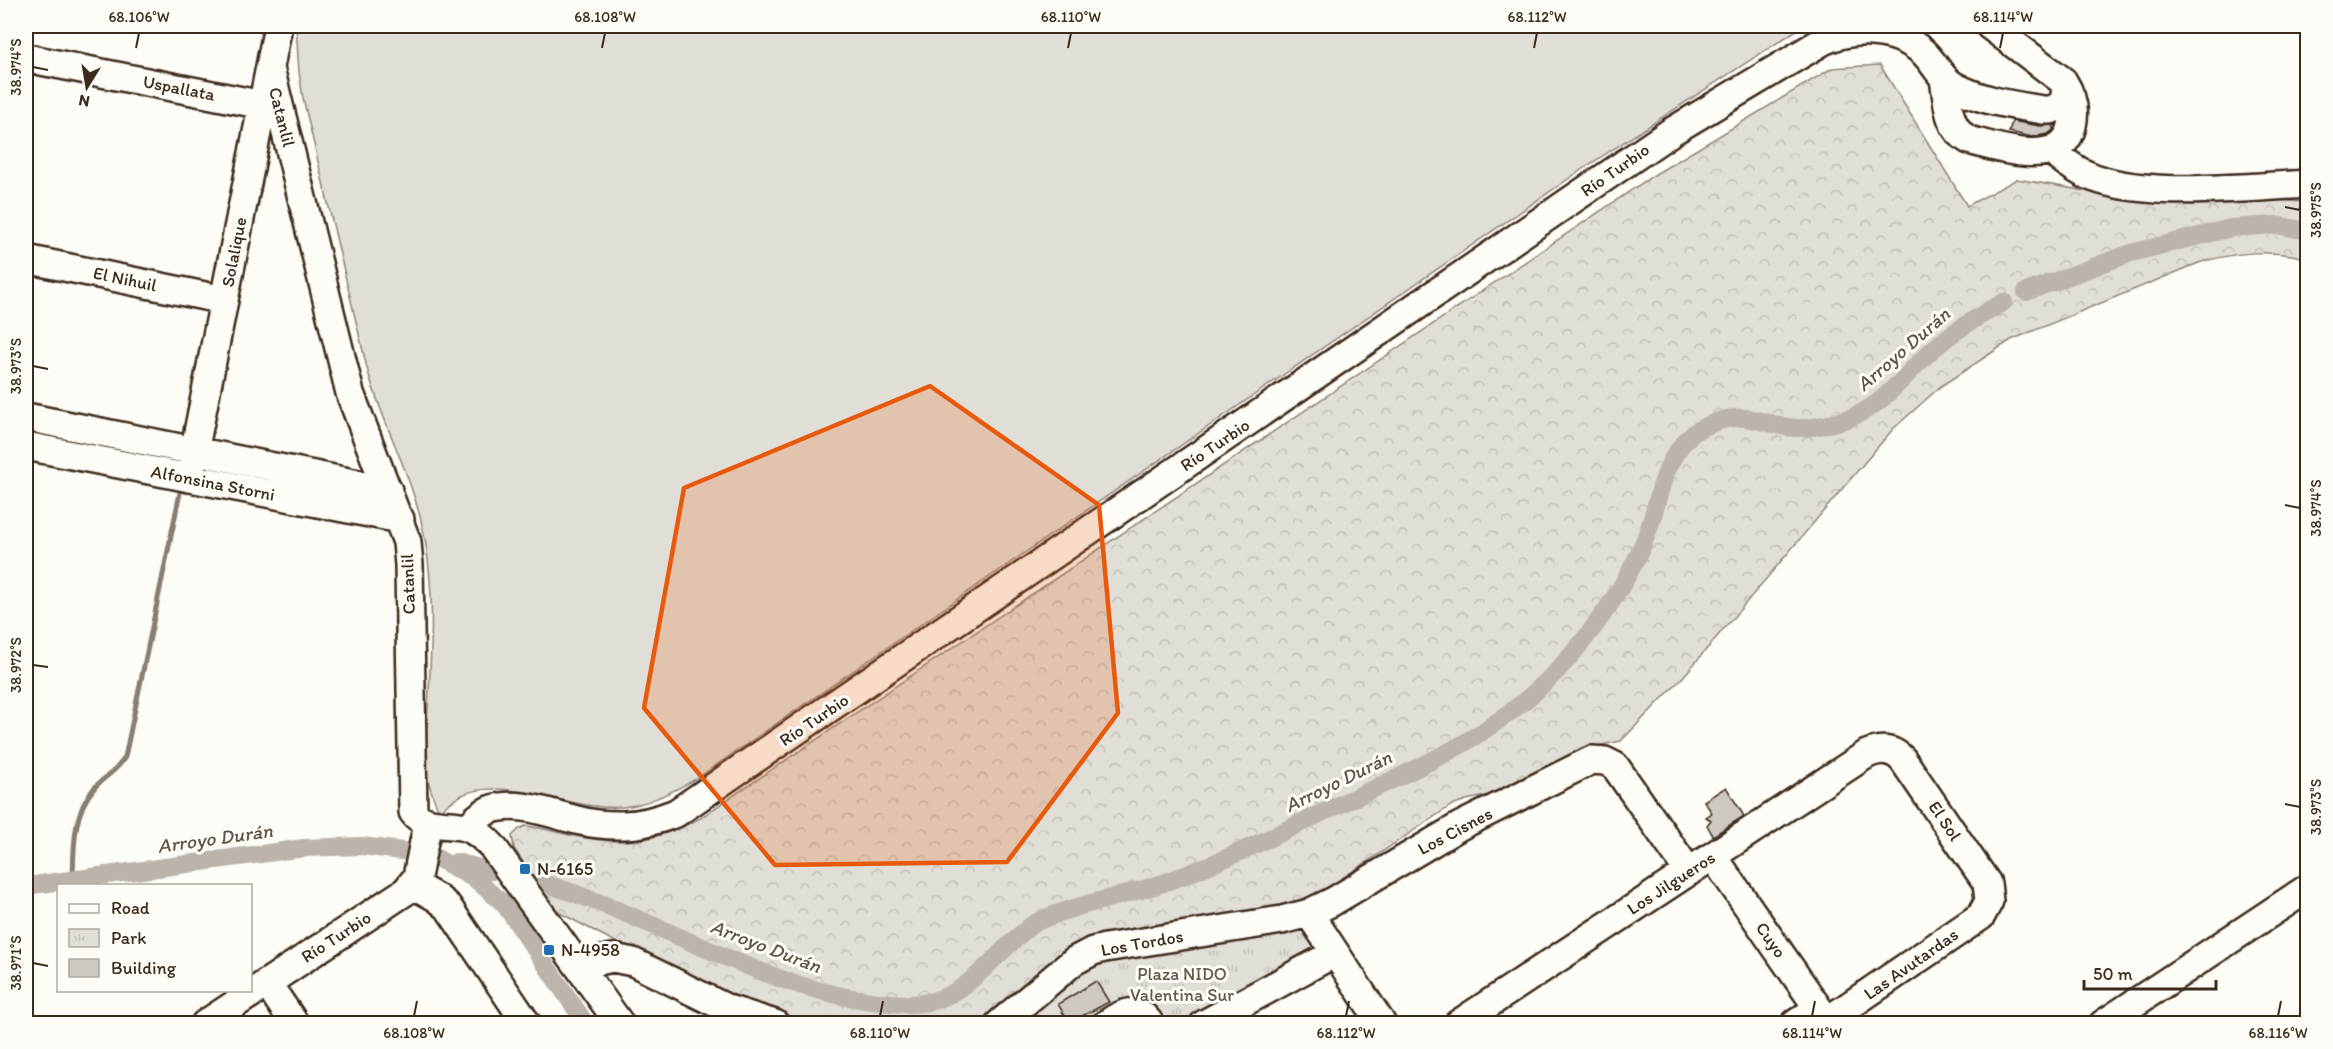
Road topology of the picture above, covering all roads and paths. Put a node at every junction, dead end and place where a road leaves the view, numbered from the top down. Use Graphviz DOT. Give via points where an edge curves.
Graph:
graph roads {
  1 [pos="1990,26"];
  2 [pos="270,27"];
  3 [pos="26,58"];
  4 [pos="270,68"];
  5 [pos="1944,79"];
  6 [pos="2063,81"];
  7 [pos="263,105"];
  8 [pos="2051,151"];
  9 [pos="2307,184"];
  10 [pos="26,259"];
  11 [pos="224,300"];
  12 [pos="26,417"];
  13 [pos="26,446"];
  14 [pos="194,451"];
  15 [pos="189,478"];
  16 [pos="388,490"];
  17 [pos="400,519"];
  18 [pos="1886,750"];
  19 [pos="428,822"];
  20 [pos="468,828"];
  21 [pos="1713,856"];
  22 [pos="1689,872"];
  23 [pos="412,885"];
  24 [pos="2307,888"];
  25 [pos="1989,901"];
  26 [pos="1309,913"];
  27 [pos="1335,953"];
  28 [pos="579,965"];
  29 [pos="267,982"];
  30 [pos="252,992"];
  31 [pos="252,992"];
  32 [pos="1143,1018"];
  33 [pos="1825,1018"];
  34 [pos="205,1023"];
  35 [pos="295,1023"];
  36 [pos="527,1023"];
  37 [pos="620,1023"];
  38 [pos="775,1023"];
  39 [pos="999,1023"];
  40 [pos="1106,1023"];
  41 [pos="1204,1023"];
  42 [pos="1382,1023"];
  43 [pos="1458,1023"];
  44 [pos="1795,1023"];
  45 [pos="2103,1023"];
  1 -- 6 [label="street"];
  2 -- 4 [label="street, Solalique"];
  3 -- 7 [label="street, Uspallata"];
  4 -- 7 [label="street, Solalique"];
  4 -- 16 [label="street, Catanlil" via="348,386"];
  5 -- 6 [label="street" via="1983,98 2051,110 2063,104"];
  5 -- 8 [label="street" via="1952,124 1960,136 2031,153"];
  5 -- 20 [label="street, Río Turbio" via="1923,52 1901,39 1859,32 1823,41 1671,132 685,808 657,820 621,825 583,822 521,808 499,808 481,815"];
  6 -- 8 [label="street" via="2070,93 2074,117 2067,138"];
  7 -- 11 [label="street, Solalique"];
  8 -- 9 [label="street" via="2086,174 2136,186 2193,190"];
  10 -- 11 [label="street, El Nihuil"];
  11 -- 14 [label="street, Solalique"];
  12 -- 14 [label="street, Alfonsina Storni"];
  13 -- 15 [label="street, Alfonsina Storni"];
  14 -- 15 [label="street, Solalique"];
  14 -- 16 [label="street, Alfonsina Storni"];
  15 -- 17 [label="street, Alfonsina Storni"];
  16 -- 17 [label="street, Catanlil"];
  17 -- 19 [label="street, Catanlil" via="409,565 412,807 417,817"];
  18 -- 21 [label="street, Los Jilgueros" via="1867,754"];
  18 -- 25 [label="street, El Sol" via="1899,755 1987,883"];
  19 -- 20 [label="street"];
  19 -- 23 [label="street"];
  20 -- 28 [label="street" via="482,836 503,859"];
  21 -- 22 [label="street, Los Jilgueros"];
  21 -- 33 [label="street, Cuyo"];
  22 -- 26 [label="street, Los Cisnes" via="1619,771 1605,761 1592,760 1460,826"];
  22 -- 43 [label="street, Los Jilgueros"];
  23 -- 29 [label="street, Río Turbio"];
  23 -- 36 [label="street" via="448,907"];
  24 -- 45 [label="street"];
  25 -- 33 [label="street, Las Avutardas" via="1981,916"];
  26 -- 27 [label="street"];
  26 -- 39 [label="street, Los Tordos" via="1093,951 1074,961"];
  27 -- 41 [label="street"];
  27 -- 42 [label="street"];
  28 -- 37 [label="street"];
  28 -- 38 [label="street" via="613,958 633,962 728,1009"];
  29 -- 30 [label="street, Río Turbio"];
  29 -- 35 [label="street"];
  31 -- 34 [label="street, Río Turbio"];
  32 -- 40 [label="street" via="1119,1015"];
  33 -- 44 [label="street, Las Avutardas"];
}
